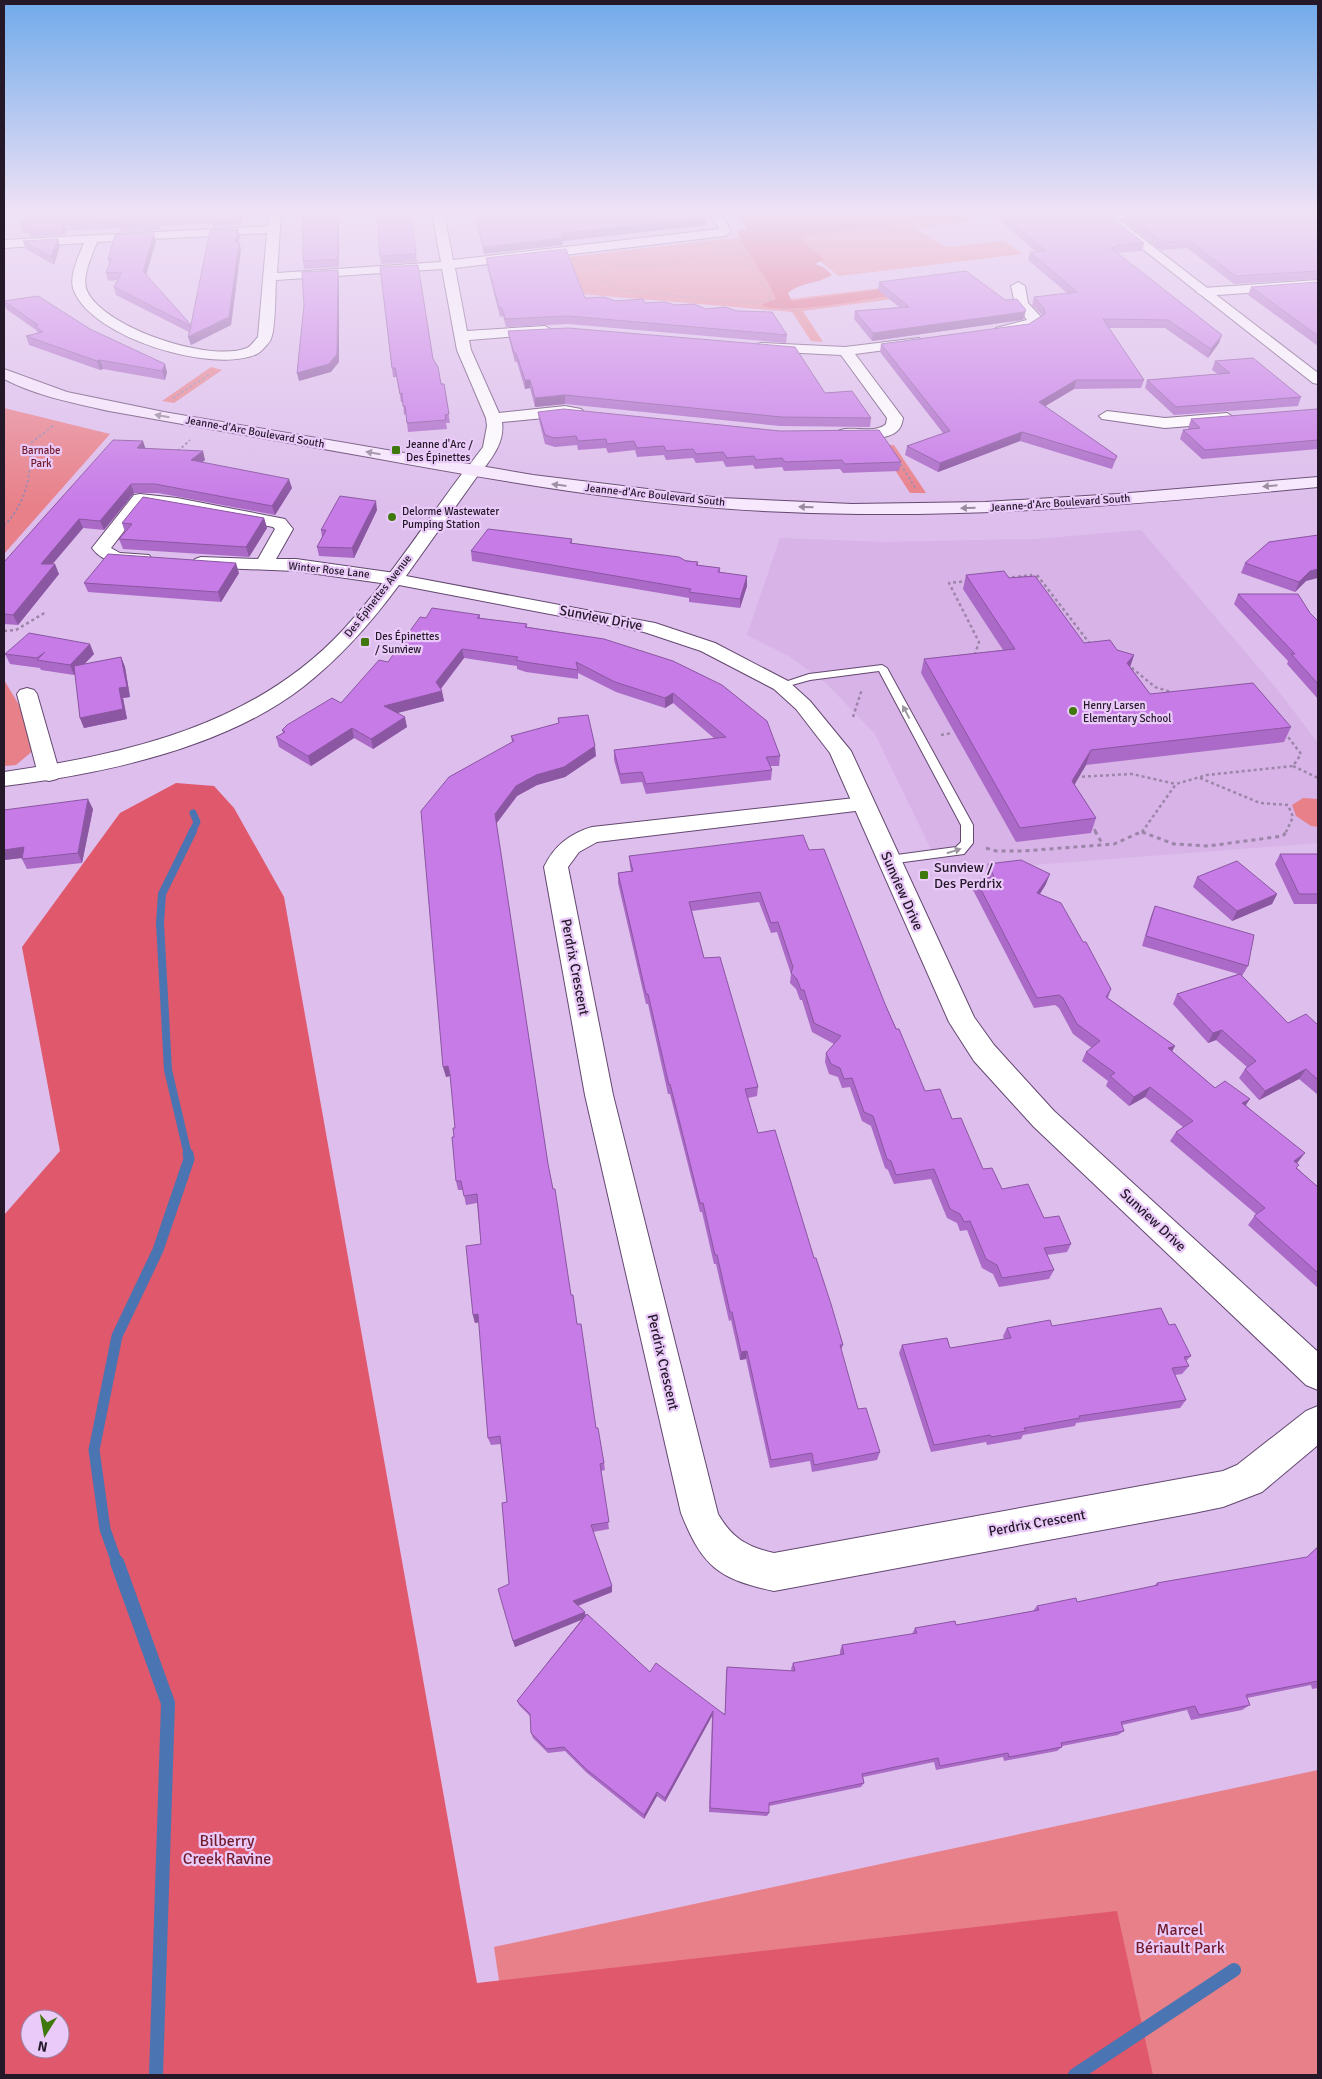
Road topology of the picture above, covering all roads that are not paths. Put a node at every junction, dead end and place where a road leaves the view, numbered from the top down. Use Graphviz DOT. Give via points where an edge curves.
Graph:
graph roads {
  1 [pos="95,311"];
  2 [pos="267,311"];
  3 [pos="457,311"];
  4 [pos="1028,311"];
  5 [pos="1228,311"];
  6 [pos="562,330"];
  7 [pos="989,333"];
  8 [pos="462,336"];
  9 [pos="932,340"];
  10 [pos="748,346"];
  11 [pos="845,351"];
  12 [pos="4,373"];
  13 [pos="1318,380"];
  14 [pos="594,414"];
  15 [pos="1107,416"];
  16 [pos="1245,417"];
  17 [pos="494,418"];
  18 [pos="128,426"];
  19 [pos="830,434"];
  20 [pos="468,478"];
  21 [pos="1318,482"];
  22 [pos="817,525"];
  23 [pos="158,560"];
  24 [pos="185,562"];
  25 [pos="263,565"];
  26 [pos="394,579"];
  27 [pos="882,668"];
  28 [pos="781,685"];
  29 [pos="26,694"];
  30 [pos="49,774"];
  31 [pos="4,779"];
  32 [pos="864,804"];
  33 [pos="889,860"];
  34 [pos="1318,1374"];
  35 [pos="1318,1423"];
  1 -- 2 [label="street" via="130,333 148,339 190,350 234,356 262,347"];
  3 -- 8 [label="street, Des Épinettes Avenue"];
  4 -- 7 [label="street" via="1034,322 1017,329"];
  5 -- 13 [label="street"];
  6 -- 8 [label="street"];
  8 -- 17 [label="street, Des Épinettes Avenue" via="464,350"];
  9 -- 11 [label="street"];
  10 -- 11 [label="street"];
  11 -- 19 [label="street" via="895,418 894,426 883,434"];
  20 -- 12 [label="main road, Jeanne-d'Arc Boulevard South, one-way" via="73,399"];
  14 -- 17 [label="street" via="564,411"];
  15 -- 16 [label="street" via="1165,423"];
  17 -- 20 [label="street, Des Épinettes Avenue" via="494,442"];
  18 -- 20 [label="main road, Jeanne-d'Arc Boulevard South"];
  21 -- 20 [label="main road, Jeanne-d'Arc Boulevard South, one-way" via="1008,507 844,509 660,498 546,483"];
  20 -- 22 [label="main road, Jeanne-d'Arc Boulevard South" via="566,502 636,511"];
  20 -- 26 [label="street, Des Épinettes Avenue"];
  23 -- 25 [label="street, Winter Rose Lane" via="112,557 101,548 140,499 177,502 279,523 283,532"];
  24 -- 25 [label="street, Winter Rose Lane"];
  25 -- 26 [label="street, Winter Rose Lane" via="296,565"];
  26 -- 28 [label="street, Sunview Drive" via="648,627 708,647"];
  26 -- 30 [label="street, Des Épinettes Avenue" via="328,656 284,690 258,705 167,745 86,768"];
  27 -- 28 [label="lane" via="809,677"];
  33 -- 27 [label="lane, one-way" via="960,851 967,843 967,825"];
  28 -- 32 [label="street, Sunview Drive" via="803,705 840,751"];
  29 -- 30 [label="street"];
  30 -- 31 [label="street, Des Épinettes Avenue"];
  32 -- 33 [label="street, Sunview Drive"];
  32 -- 35 [label="street, Perdrix Crescent" via="592,835 562,853 556,867 599,1095 699,1513 708,1536 727,1556 750,1568 774,1572 1222,1490 1249,1479"];
  33 -- 34 [label="street, Sunview Drive" via="963,1022 984,1053 1044,1119"];
}
